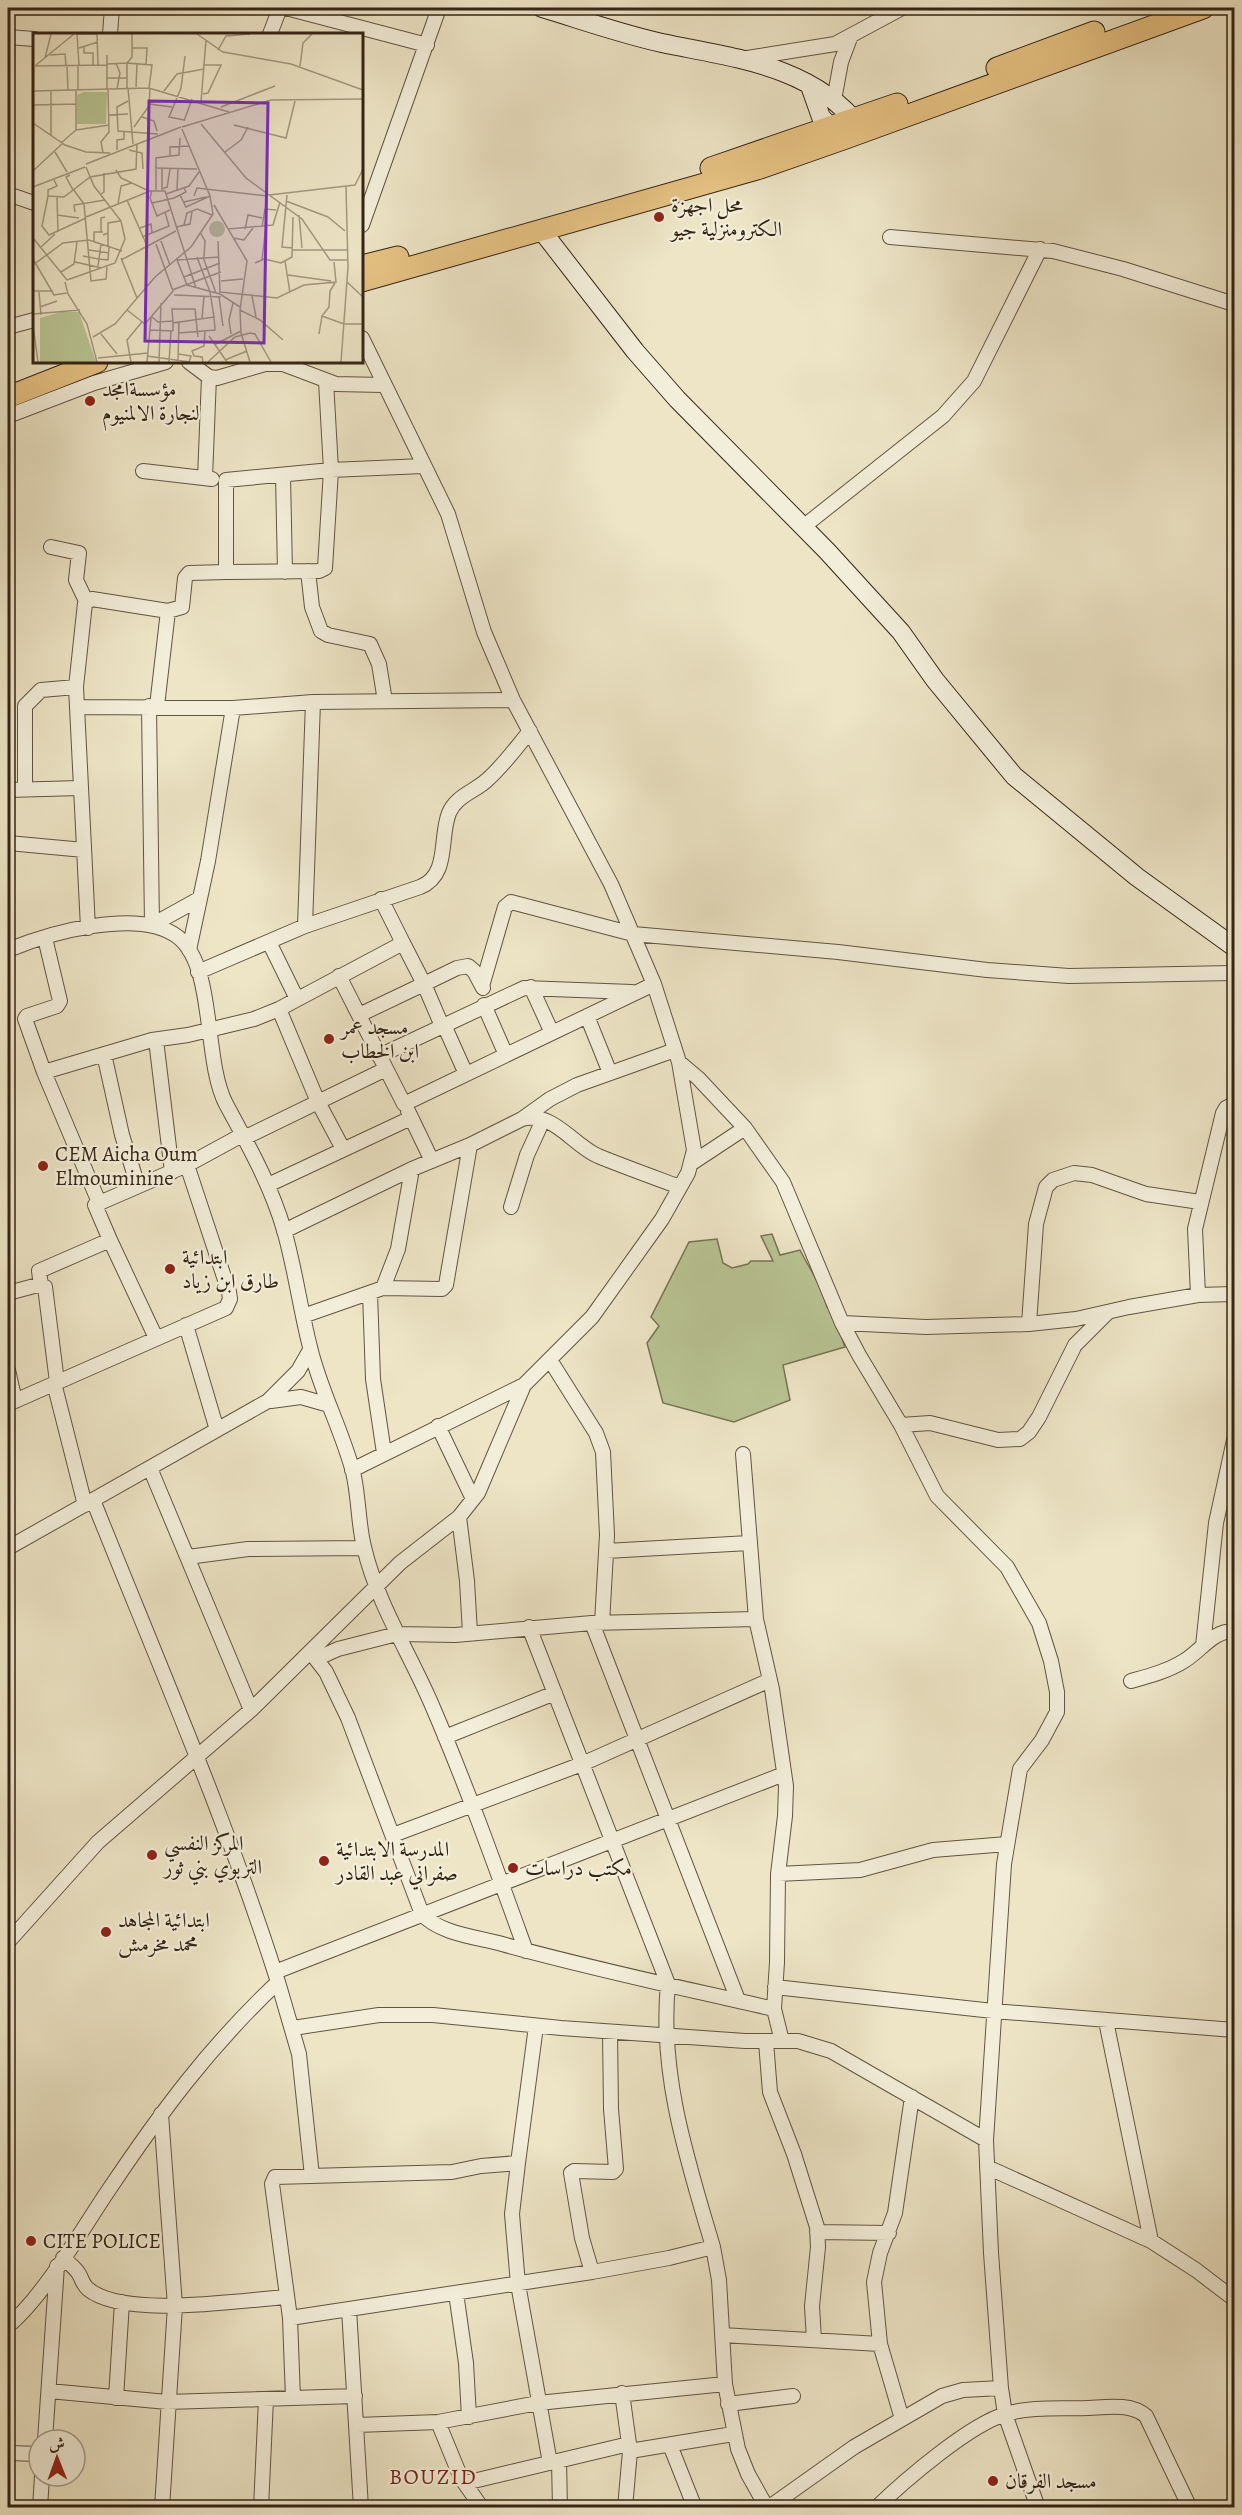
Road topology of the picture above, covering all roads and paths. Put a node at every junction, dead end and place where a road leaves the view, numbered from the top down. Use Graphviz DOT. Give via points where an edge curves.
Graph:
graph roads {
  1 [pos="112,8"];
  2 [pos="280,8"];
  3 [pos="286,8"];
  4 [pos="439,8"];
  5 [pos="544,8"];
  6 [pos="902,8"];
  7 [pos="1160,8"];
  8 [pos="1203,8"];
  9 [pos="336,28"];
  10 [pos="110,33"];
  11 [pos="270,33"];
  12 [pos="363,33"];
  13 [pos="363,33"];
  14 [pos="8,37"];
  15 [pos="850,38"];
  16 [pos="33,39"];
  17 [pos="427,45"];
  18 [pos="745,58"];
  19 [pos="810,86"];
  20 [pos="834,100"];
  21 [pos="858,124"];
  22 [pos="836,133"];
  23 [pos="8,194"];
  24 [pos="366,199"];
  25 [pos="33,203"];
  26 [pos="363,218"];
  27 [pos="542,231"];
  28 [pos="890,237"];
  29 [pos="1040,249"];
  30 [pos="363,266"];
  31 [pos="363,281"];
  32 [pos="1234,304"];
  33 [pos="33,320"];
  34 [pos="8,327"];
  35 [pos="363,340"];
  36 [pos="56,363"];
  37 [pos="96,363"];
  38 [pos="163,363"];
  39 [pos="190,363"];
  40 [pos="209,377"];
  41 [pos="326,381"];
  42 [pos="8,382"];
  43 [pos="383,385"];
  44 [pos="8,398"];
  45 [pos="8,416"];
  46 [pos="423,466"];
  47 [pos="143,471"];
  48 [pos="331,471"];
  49 [pos="283,475"];
  50 [pos="205,478"];
  51 [pos="226,480"];
  52 [pos="803,527"];
  53 [pos="51,547"];
  54 [pos="308,571"];
  55 [pos="226,572"];
  56 [pos="285,572"];
  57 [pos="86,601"];
  58 [pos="168,611"];
  59 [pos="76,687"];
  60 [pos="513,700"];
  61 [pos="385,701"];
  62 [pos="313,702"];
  63 [pos="153,706"];
  64 [pos="77,707"];
  65 [pos="233,708"];
  66 [pos="530,731"];
  67 [pos="80,788"];
  68 [pos="25,789"];
  69 [pos="8,790"];
  70 [pos="8,843"];
  71 [pos="84,850"];
  72 [pos="199,899"];
  73 [pos="381,899"];
  74 [pos="152,925"];
  75 [pos="305,926"];
  76 [pos="88,928"];
  77 [pos="633,934"];
  78 [pos="8,936"];
  79 [pos="45,938"];
  80 [pos="269,942"];
  81 [pos="21,944"];
  82 [pos="403,944"];
  83 [pos="1234,947"];
  84 [pos="8,950"];
  85 [pos="189,950"];
  86 [pos="198,972"];
  87 [pos="1234,974"];
  88 [pos="339,976"];
  89 [pos="424,984"];
  90 [pos="654,984"];
  91 [pos="482,986"];
  92 [pos="531,987"];
  93 [pos="636,993"];
  94 [pos="297,999"];
  95 [pos="487,1004"];
  96 [pos="279,1009"];
  97 [pos="359,1015"];
  98 [pos="587,1016"];
  99 [pos="443,1025"];
  100 [pos="210,1030"];
  101 [pos="552,1033"];
  102 [pos="156,1040"];
  103 [pos="104,1054"];
  104 [pos="506,1055"];
  105 [pos="379,1056"];
  106 [pos="677,1056"];
  107 [pos="386,1069"];
  108 [pos="44,1072"];
  109 [pos="610,1073"];
  110 [pos="466,1074"];
  111 [pos="318,1102"];
  112 [pos="404,1104"];
  113 [pos="1234,1104"];
  114 [pos="411,1118"];
  115 [pos="522,1119"];
  116 [pos="543,1120"];
  117 [pos="745,1128"];
  118 [pos="245,1136"];
  119 [pos="470,1145"];
  120 [pos="343,1149"];
  121 [pos="432,1161"];
  122 [pos="692,1163"];
  123 [pos="187,1165"];
  124 [pos="412,1169"];
  125 [pos="172,1172"];
  126 [pos="268,1185"];
  127 [pos="138,1186"];
  128 [pos="680,1187"];
  129 [pos="104,1201"];
  130 [pos="1200,1202"];
  131 [pos="511,1207"];
  132 [pos="284,1231"];
  133 [pos="111,1240"];
  134 [pos="41,1285"];
  135 [pos="376,1291"];
  136 [pos="8,1293"];
  137 [pos="1234,1294"];
  138 [pos="1198,1295"];
  139 [pos="1109,1312"];
  140 [pos="303,1316"];
  141 [pos="842,1323"];
  142 [pos="1029,1324"];
  143 [pos="186,1325"];
  144 [pos="156,1338"];
  145 [pos="310,1350"];
  146 [pos="549,1360"];
  147 [pos="8,1370"];
  148 [pos="55,1383"];
  149 [pos="524,1385"];
  150 [pos="268,1401"];
  151 [pos="11,1402"];
  152 [pos="329,1406"];
  153 [pos="901,1425"];
  154 [pos="438,1426"];
  155 [pos="217,1430"];
  156 [pos="1234,1440"];
  157 [pos="384,1453"];
  158 [pos="743,1454"];
  159 [pos="150,1468"];
  160 [pos="352,1470"];
  161 [pos="473,1499"];
  162 [pos="89,1502"];
  163 [pos="459,1517"];
  164 [pos="9,1543"];
  165 [pos="749,1543"];
  166 [pos="364,1548"];
  167 [pos="606,1551"];
  168 [pos="188,1557"];
  169 [pos="378,1586"];
  170 [pos="756,1619"];
  171 [pos="597,1623"];
  172 [pos="529,1628"];
  173 [pos="1234,1631"];
  174 [pos="470,1633"];
  175 [pos="397,1634"];
  176 [pos="1203,1646"];
  177 [pos="313,1656"];
  178 [pos="770,1680"];
  179 [pos="1131,1681"];
  180 [pos="555,1693"];
  181 [pos="251,1710"];
  182 [pos="445,1737"];
  183 [pos="637,1739"];
  184 [pos="197,1757"];
  185 [pos="582,1764"];
  186 [pos="784,1774"];
  187 [pos="471,1806"];
  188 [pos="668,1819"];
  189 [pos="393,1835"];
  190 [pos="612,1841"];
  191 [pos="1007,1844"];
  192 [pos="778,1874"];
  193 [pos="501,1883"];
  194 [pos="422,1914"];
  195 [pos="8,1942"];
  196 [pos="526,1951"];
  197 [pos="276,1977"];
  198 [pos="668,1984"];
  199 [pos="775,1987"];
  200 [pos="738,2000"];
  201 [pos="774,2009"];
  202 [pos="993,2012"];
  203 [pos="1106,2021"];
  204 [pos="536,2026"];
  205 [pos="293,2028"];
  206 [pos="1234,2030"];
  207 [pos="610,2032"];
  208 [pos="666,2036"];
  209 [pos="782,2041"];
  210 [pos="766,2042"];
  211 [pos="912,2097"];
  212 [pos="161,2114"];
  213 [pos="986,2140"];
  214 [pos="518,2163"];
  215 [pos="987,2167"];
  216 [pos="312,2176"];
  217 [pos="817,2232"];
  218 [pos="889,2233"];
  219 [pos="1151,2241"];
  220 [pos="713,2247"];
  221 [pos="60,2262"];
  222 [pos="592,2272"];
  223 [pos="518,2283"];
  224 [pos="456,2293"];
  225 [pos="287,2297"];
  226 [pos="1234,2299"];
  227 [pos="122,2302"];
  228 [pos="175,2306"];
  229 [pos="349,2309"];
  230 [pos="290,2318"];
  231 [pos="8,2326"];
  232 [pos="722,2335"];
  233 [pos="814,2340"];
  234 [pos="880,2343"];
  235 [pos="725,2384"];
  236 [pos="1001,2388"];
  237 [pos="49,2391"];
  238 [pos="622,2393"];
  239 [pos="355,2396"];
  240 [pos="793,2396"];
  241 [pos="116,2398"];
  242 [pos="293,2398"];
  243 [pos="266,2399"];
  244 [pos="167,2402"];
  245 [pos="538,2403"];
  246 [pos="728,2404"];
  247 [pos="1005,2414"];
  248 [pos="469,2417"];
  249 [pos="902,2419"];
  250 [pos="438,2422"];
  251 [pos="357,2425"];
  252 [pos="46,2428"];
  253 [pos="733,2434"];
  254 [pos="670,2445"];
  255 [pos="629,2448"];
  256 [pos="8,2453"];
  257 [pos="27,2454"];
  258 [pos="554,2462"];
  259 [pos="465,2483"];
  260 [pos="41,2488"];
  261 [pos="40,2508"];
  262 [pos="162,2508"];
  263 [pos="261,2508"];
  264 [pos="361,2508"];
  265 [pos="482,2508"];
  266 [pos="560,2508"];
  267 [pos="626,2508"];
  268 [pos="695,2508"];
  269 [pos="767,2508"];
  270 [pos="876,2508"];
  271 [pos="1038,2508"];
  272 [pos="1190,2508"];
  1 -- 10 [label="street"];
  2 -- 11 [label="street"];
  3 -- 9 [label="street"];
  4 -- 17 [label="street"];
  5 -- 18 [label="street" via="661,42"];
  6 -- 15 [label="street"];
  7 -- 21 [label="main road" via="942,88"];
  8 -- 21 [label="main road"];
  9 -- 12 [label="street"];
  13 -- 17 [label="street"];
  14 -- 16 [label="street"];
  15 -- 18 [label="street" via="814,49"];
  15 -- 20 [label="street"];
  17 -- 24 [label="street"];
  18 -- 19 [label="street" via="790,74"];
  19 -- 20 [label="street"];
  19 -- 22 [label="street" via="821,117"];
  20 -- 21 [label="street"];
  21 -- 22 [label="main road"];
  22 -- 27 [label="main road" via="695,188"];
  22 -- 30 [label="main road"];
  23 -- 25 [label="street"];
  24 -- 26 [label="street"];
  27 -- 31 [label="main road"];
  27 -- 52 [label="street" via="634,351"];
  28 -- 29 [label="street"];
  29 -- 32 [label="street"];
  29 -- 52 [label="street" via="965,393 943,416"];
  33 -- 34 [label="street"];
  35 -- 43 [label="street"];
  36 -- 42 [label="main road"];
  37 -- 44 [label="main road"];
  38 -- 45 [label="street" via="94,383"];
  39 -- 40 [label="street"];
  40 -- 41 [label="street" via="223,378 250,367 274,364 300,369"];
  40 -- 50 [label="street"];
  41 -- 43 [label="street"];
  41 -- 48 [label="street"];
  43 -- 46 [label="street"];
  46 -- 48 [label="street"];
  46 -- 60 [label="street" via="448,514 484,632"];
  47 -- 50 [label="street"];
  48 -- 49 [label="street"];
  48 -- 54 [label="street" via="325,567 319,572"];
  49 -- 51 [label="street"];
  49 -- 56 [label="street"];
  50 -- 51 [label="street"];
  51 -- 55 [label="street"];
  52 -- 83 [label="street" via="901,632 957,708 1025,787 1174,905"];
  53 -- 57 [label="street" via="79,552 76,580"];
  54 -- 56 [label="street"];
  54 -- 61 [label="street" via="312,608 319,628 328,635 370,644 379,664"];
  55 -- 56 [label="street"];
  55 -- 58 [label="street" via="189,573 182,607"];
  57 -- 58 [label="street"];
  57 -- 59 [label="street"];
  58 -- 63 [label="street"];
  59 -- 64 [label="street"];
  59 -- 68 [label="street" via="41,690 25,706"];
  60 -- 61 [label="street"];
  60 -- 66 [label="street"];
  61 -- 62 [label="street"];
  62 -- 65 [label="street"];
  62 -- 75 [label="street"];
  63 -- 64 [label="street"];
  63 -- 65 [label="street"];
  63 -- 74 [label="street"];
  64 -- 67 [label="street"];
  65 -- 72 [label="street"];
  66 -- 73 [label="street" via="492,775 454,805 448,816 441,862 431,881"];
  66 -- 77 [label="street" via="611,884"];
  67 -- 68 [label="street"];
  67 -- 71 [label="street"];
  68 -- 69 [label="street"];
  70 -- 71 [label="street"];
  71 -- 76 [label="street"];
  72 -- 74 [label="street"];
  72 -- 85 [label="street"];
  73 -- 75 [label="street"];
  73 -- 82 [label="street"];
  74 -- 76 [label="street"];
  74 -- 85 [label="street" via="178,938"];
  75 -- 80 [label="street"];
  76 -- 79 [label="street"];
  77 -- 87 [label="street" via="1047,975"];
  77 -- 90 [label="street"];
  77 -- 91 [label="street" via="508,903"];
  78 -- 81 [label="street"];
  79 -- 81 [label="street"];
  79 -- 108 [label="street" via="60,1001 57,1006 25,1017"];
  80 -- 86 [label="street"];
  80 -- 94 [label="street"];
  81 -- 84 [label="street"];
  82 -- 88 [label="street"];
  82 -- 89 [label="street"];
  85 -- 86 [label="street"];
  86 -- 100 [label="street"];
  88 -- 94 [label="street"];
  88 -- 97 [label="street"];
  89 -- 91 [label="street" via="468,966"];
  89 -- 97 [label="street"];
  89 -- 99 [label="street"];
  90 -- 93 [label="street"];
  90 -- 106 [label="street"];
  91 -- 95 [label="street"];
  92 -- 93 [label="street"];
  92 -- 95 [label="street"];
  92 -- 101 [label="street"];
  93 -- 98 [label="street"];
  94 -- 96 [label="street"];
  95 -- 99 [label="street"];
  95 -- 104 [label="street"];
  96 -- 100 [label="street"];
  96 -- 111 [label="street"];
  97 -- 105 [label="street"];
  98 -- 101 [label="street"];
  98 -- 109 [label="street"];
  99 -- 105 [label="street"];
  99 -- 110 [label="street"];
  100 -- 102 [label="street"];
  100 -- 118 [label="street" via="217,1081"];
  101 -- 104 [label="street"];
  102 -- 103 [label="street"];
  102 -- 125 [label="street"];
  103 -- 108 [label="street"];
  103 -- 127 [label="street"];
  104 -- 110 [label="street"];
  105 -- 107 [label="street"];
  106 -- 109 [label="street"];
  106 -- 117 [label="street"];
  106 -- 122 [label="street" via="692,1140"];
  107 -- 111 [label="street"];
  107 -- 112 [label="street"];
  108 -- 129 [label="street" via="91,1185 98,1200"];
  109 -- 115 [label="street" via="560,1093"];
  110 -- 112 [label="street"];
  111 -- 118 [label="street"];
  111 -- 120 [label="street"];
  112 -- 114 [label="street"];
  113 -- 130 [label="street" via="1223,1113"];
  114 -- 120 [label="street"];
  114 -- 121 [label="street"];
  115 -- 116 [label="street"];
  115 -- 119 [label="street"];
  116 -- 128 [label="street" via="596,1155"];
  116 -- 131 [label="street"];
  117 -- 122 [label="street"];
  117 -- 141 [label="street" via="783,1182"];
  118 -- 123 [label="street"];
  118 -- 126 [label="street"];
  119 -- 121 [label="street"];
  119 -- 135 [label="street" via="446,1286"];
  120 -- 126 [label="street"];
  121 -- 124 [label="street"];
  122 -- 128 [label="street"];
  123 -- 125 [label="street"];
  123 -- 143 [label="street" via="230,1299 226,1308"];
  124 -- 132 [label="street"];
  124 -- 135 [label="street" via="398,1249"];
  125 -- 127 [label="street"];
  126 -- 132 [label="street"];
  127 -- 129 [label="street"];
  128 -- 146 [label="street" via="662,1219 592,1317"];
  129 -- 133 [label="street" via="95,1205"];
  130 -- 138 [label="street" via="1195,1248"];
  130 -- 142 [label="street" via="1146,1194 1092,1175 1074,1173 1053,1180 1047,1187 1036,1224"];
  132 -- 140 [label="street"];
  133 -- 134 [label="street" via="39,1271"];
  133 -- 144 [label="street"];
  134 -- 136 [label="street"];
  134 -- 148 [label="street" via="47,1296"];
  135 -- 140 [label="street"];
  135 -- 157 [label="street" via="374,1379"];
  137 -- 138 [label="street"];
  138 -- 139 [label="street"];
  139 -- 142 [label="street"];
  139 -- 153 [label="street" via="1074,1345 1040,1417 1020,1439 998,1440 930,1423"];
  140 -- 145 [label="street"];
  141 -- 142 [label="street" via="926,1327"];
  141 -- 153 [label="street"];
  143 -- 144 [label="street"];
  143 -- 155 [label="street"];
  144 -- 148 [label="street"];
  145 -- 150 [label="street" via="298,1371"];
  145 -- 152 [label="street"];
  146 -- 149 [label="street"];
  146 -- 167 [label="street" via="596,1433 603,1452"];
  147 -- 151 [label="street"];
  148 -- 151 [label="street"];
  148 -- 162 [label="street"];
  149 -- 154 [label="street"];
  149 -- 161 [label="street"];
  150 -- 152 [label="street" via="301,1396"];
  150 -- 155 [label="street"];
  152 -- 160 [label="street"];
  153 -- 191 [label="street" via="938,1496 1007,1567 1023,1592 1039,1623 1051,1661 1057,1712 1020,1769"];
  154 -- 157 [label="street"];
  154 -- 161 [label="street"];
  155 -- 159 [label="street"];
  156 -- 176 [label="street" via="1216,1523"];
  157 -- 160 [label="street"];
  158 -- 165 [label="street"];
  159 -- 162 [label="street"];
  159 -- 168 [label="street"];
  160 -- 166 [label="street"];
  161 -- 163 [label="street"];
  162 -- 164 [label="street"];
  162 -- 184 [label="street"];
  163 -- 169 [label="street" via="400,1563"];
  163 -- 174 [label="street"];
  165 -- 167 [label="street"];
  165 -- 170 [label="street"];
  166 -- 168 [label="street" via="248,1549"];
  166 -- 169 [label="street"];
  167 -- 171 [label="street"];
  168 -- 181 [label="street"];
  169 -- 175 [label="street"];
  169 -- 177 [label="street"];
  170 -- 171 [label="street"];
  170 -- 178 [label="street"];
  171 -- 172 [label="street"];
  171 -- 183 [label="street"];
  172 -- 174 [label="street"];
  172 -- 180 [label="street"];
  173 -- 176 [label="street" via="1215,1635"];
  174 -- 175 [label="street"];
  175 -- 177 [label="street"];
  175 -- 182 [label="street"];
  176 -- 179 [label="street" via="1183,1662"];
  177 -- 181 [label="street"];
  177 -- 189 [label="street" via="326,1672 348,1718"];
  178 -- 183 [label="street"];
  178 -- 186 [label="street"];
  180 -- 182 [label="street"];
  180 -- 185 [label="street"];
  181 -- 184 [label="street"];
  182 -- 187 [label="street"];
  183 -- 185 [label="street"];
  183 -- 188 [label="street"];
  184 -- 195 [label="street" via="98,1842"];
  184 -- 197 [label="street"];
  185 -- 187 [label="street"];
  185 -- 190 [label="street"];
  186 -- 188 [label="street"];
  186 -- 192 [label="street" via="785,1816"];
  187 -- 189 [label="street"];
  187 -- 193 [label="street"];
  188 -- 190 [label="street"];
  188 -- 200 [label="street"];
  189 -- 194 [label="street"];
  190 -- 193 [label="street"];
  190 -- 198 [label="street"];
  191 -- 192 [label="street" via="933,1850 860,1870"];
  191 -- 202 [label="street"];
  192 -- 199 [label="street"];
  193 -- 194 [label="street"];
  193 -- 196 [label="street"];
  194 -- 196 [label="street" via="435,1925"];
  194 -- 197 [label="street"];
  196 -- 198 [label="street" via="597,1971"];
  197 -- 205 [label="street"];
  197 -- 212 [label="street" via="195,2068"];
  198 -- 200 [label="street"];
  198 -- 208 [label="street"];
  199 -- 201 [label="street"];
  199 -- 202 [label="street"];
  200 -- 201 [label="street"];
  201 -- 209 [label="street"];
  202 -- 203 [label="street"];
  202 -- 213 [label="street"];
  203 -- 206 [label="street"];
  203 -- 219 [label="street"];
  204 -- 205 [label="street" via="409,2014 346,2018"];
  204 -- 207 [label="street"];
  204 -- 214 [label="street"];
  205 -- 216 [label="street"];
  207 -- 208 [label="street"];
  207 -- 222 [label="street" via="616,2169 574,2170 571,2174"];
  208 -- 210 [label="street"];
  208 -- 220 [label="street" via="684,2151"];
  209 -- 210 [label="street"];
  209 -- 211 [label="street" via="798,2041 831,2051"];
  210 -- 217 [label="street" via="770,2092 794,2154"];
  211 -- 213 [label="street"];
  211 -- 218 [label="street"];
  212 -- 221 [label="street"];
  212 -- 228 [label="street"];
  213 -- 215 [label="street"];
  214 -- 216 [label="street" via="452,2172"];
  214 -- 223 [label="street" via="512,2214"];
  215 -- 219 [label="street"];
  215 -- 236 [label="street"];
  216 -- 225 [label="street" via="279,2175 272,2181"];
  217 -- 218 [label="street"];
  217 -- 233 [label="street"];
  218 -- 234 [label="street" via="874,2282"];
  219 -- 226 [label="street"];
  220 -- 222 [label="street"];
  220 -- 232 [label="street"];
  221 -- 227 [label="street" via="74,2268 88,2289"];
  221 -- 231 [label="street"];
  221 -- 237 [label="street"];
  222 -- 223 [label="street"];
  223 -- 224 [label="street"];
  223 -- 245 [label="street"];
  224 -- 229 [label="street"];
  224 -- 248 [label="street"];
  225 -- 228 [label="street"];
  225 -- 230 [label="street"];
  227 -- 228 [label="street"];
  227 -- 241 [label="street"];
  228 -- 244 [label="street"];
  229 -- 230 [label="street"];
  229 -- 239 [label="street"];
  230 -- 242 [label="street"];
  232 -- 233 [label="street"];
  232 -- 235 [label="street"];
  233 -- 234 [label="street"];
  234 -- 249 [label="street"];
  235 -- 238 [label="street"];
  235 -- 246 [label="street"];
  236 -- 247 [label="street"];
  236 -- 249 [label="street" via="950,2392"];
  237 -- 241 [label="street"];
  237 -- 252 [label="street"];
  238 -- 245 [label="street"];
  238 -- 255 [label="street"];
  239 -- 242 [label="street"];
  239 -- 251 [label="street"];
  240 -- 246 [label="street"];
  241 -- 244 [label="street"];
  242 -- 243 [label="street"];
  243 -- 244 [label="street"];
  243 -- 263 [label="street"];
  244 -- 262 [label="street"];
  245 -- 248 [label="street"];
  245 -- 258 [label="street"];
  246 -- 253 [label="street"];
  247 -- 270 [label="street" via="974,2430 902,2483"];
  247 -- 271 [label="street"];
  247 -- 272 [label="street" via="1099,2408 1140,2410"];
  248 -- 250 [label="street"];
  249 -- 269 [label="street" via="854,2447"];
  250 -- 251 [label="street"];
  250 -- 259 [label="street"];
  251 -- 264 [label="street"];
  253 -- 254 [label="street"];
  253 -- 269 [label="street" via="748,2474"];
  254 -- 255 [label="street"];
  254 -- 268 [label="street"];
  255 -- 258 [label="street"];
  255 -- 267 [label="street"];
  256 -- 257 [label="street"];
  258 -- 259 [label="street"];
  258 -- 266 [label="street"];
  259 -- 265 [label="street"];
  260 -- 261 [label="street"];
}
